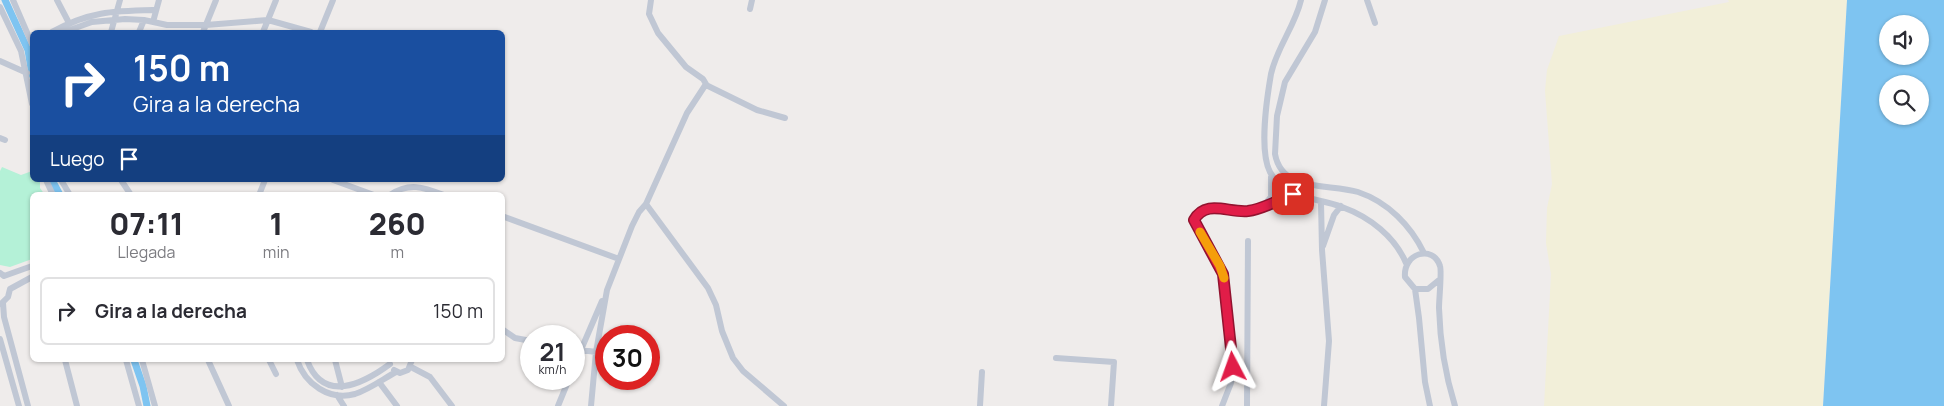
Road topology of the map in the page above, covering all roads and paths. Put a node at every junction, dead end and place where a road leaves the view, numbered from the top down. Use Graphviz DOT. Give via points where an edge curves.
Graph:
graph roads {
  1 [pos="14,0"];
  2 [pos="57,0"];
  3 [pos="118,0"];
  4 [pos="159,0"];
  5 [pos="216,0"];
  6 [pos="276,0"];
  7 [pos="332,0"];
  8 [pos="651,0"];
  9 [pos="752,0"];
  10 [pos="1301,0"];
  11 [pos="1325,0"];
  12 [pos="1367,0"];
  13 [pos="0,7"];
  14 [pos="750,9"];
  15 [pos="156,10"];
  16 [pos="116,11"];
  17 [pos="114,20"];
  18 [pos="144,20"];
  19 [pos="268,20"];
  20 [pos="154,22"];
  21 [pos="69,23"];
  22 [pos="1374,23"];
  23 [pos="206,25"];
  24 [pos="56,30"];
  25 [pos="70,30"];
  26 [pos="112,30"];
  27 [pos="140,30"];
  28 [pos="204,30"];
  29 [pos="265,30"];
  30 [pos="304,30"];
  31 [pos="321,30"];
  32 [pos="30,39"];
  33 [pos="0,60"];
  34 [pos="27,73"];
  35 [pos="706,86"];
  36 [pos="30,92"];
  37 [pos="785,118"];
  38 [pos="1269,171"];
  39 [pos="338,182"];
  40 [pos="366,192"];
  41 [pos="394,192"];
  42 [pos="434,192"];
  43 [pos="1293,194"];
  44 [pos="1321,202"];
  45 [pos="646,204"];
  46 [pos="1341,206"];
  47 [pos="1260,208"];
  48 [pos="505,217"];
  49 [pos="1248,241"];
  50 [pos="1322,250"];
  51 [pos="1424,253"];
  52 [pos="618,259"];
  53 [pos="1406,263"];
  54 [pos="30,267"];
  55 [pos="2,274"];
  56 [pos="30,278"];
  57 [pos="1439,280"];
  58 [pos="10,289"];
  59 [pos="1415,289"];
  60 [pos="607,290"];
  61 [pos="1,304"];
  62 [pos="601,325"];
  63 [pos="505,331"];
  64 [pos="585,333"];
  65 [pos="0,339"];
  66 [pos="520,339"];
  67 [pos="1056,358"];
  68 [pos="595,361"];
  69 [pos="66,362"];
  70 [pos="127,362"];
  71 [pos="143,362"];
  72 [pos="209,362"];
  73 [pos="270,362"];
  74 [pos="298,362"];
  75 [pos="307,362"];
  76 [pos="336,362"];
  77 [pos="390,362"];
  78 [pos="411,363"];
  79 [pos="396,372"];
  80 [pos="982,372"];
  81 [pos="276,374"];
  82 [pos="380,382"];
  83 [pos="342,387"];
  84 [pos="565,390"];
  85 [pos="337,395"];
  86 [pos="19,406"];
  87 [pos="28,406"];
  88 [pos="78,406"];
  89 [pos="139,406"];
  90 [pos="155,406"];
  91 [pos="229,406"];
  92 [pos="344,406"];
  93 [pos="396,406"];
  94 [pos="452,406"];
  95 [pos="558,406"];
  96 [pos="590,406"];
  97 [pos="784,406"];
  98 [pos="980,406"];
  99 [pos="1110,406"];
  100 [pos="1222,406"];
  101 [pos="1247,406"];
  102 [pos="1324,406"];
  103 [pos="1430,406"];
  104 [pos="1455,406"];
  1 -- 32 [label="street"];
  2 -- 21 [label="street"];
  3 -- 16 [label="street"];
  4 -- 15 [label="street"];
  5 -- 23 [label="street"];
  6 -- 19 [label="street"];
  7 -- 31 [label="street"];
  8 -- 35 [label="street" via="649,14 658,33"];
  9 -- 14 [label="street"];
  10 -- 38 [label="street" via="1278,51 1272,73 1265,140"];
  11 -- 51 [label="street" via="1315,32 1285,82 1280,98 1276,162 1287,177 1295,181 1351,190 1380,203 1408,226"];
  12 -- 22 [label="street"];
  13 -- 34 [label="street" via="21,51"];
  15 -- 16 [label="street"];
  15 -- 20 [label="street"];
  16 -- 17 [label="street"];
  16 -- 21 [label="street" via="88,15"];
  17 -- 18 [label="street"];
  17 -- 25 [label="street" via="92,22"];
  17 -- 26 [label="street"];
  18 -- 20 [label="street"];
  18 -- 27 [label="street"];
  19 -- 23 [label="street"];
  19 -- 29 [label="street"];
  19 -- 30 [label="street"];
  20 -- 23 [label="street"];
  21 -- 24 [label="street"];
  23 -- 28 [label="street"];
  33 -- 34 [label="street"];
  34 -- 36 [label="street"];
  35 -- 37 [label="street" via="757,110"];
  35 -- 45 [label="street" via="687,113"];
  38 -- 43 [label="street"];
  38 -- 47 [label="street" via="1271,197"];
  39 -- 40 [label="street"];
  41 -- 42 [label="street" via="413,186"];
  43 -- 44 [label="street"];
  43 -- 47 [label="street"];
  44 -- 46 [label="street"];
  44 -- 50 [label="street"];
  45 -- 52 [label="street" via="636,217"];
  45 -- 97 [label="street" via="708,288 733,358 743,371"];
  46 -- 50 [label="street" via="1334,215"];
  46 -- 53 [label="street" via="1381,229 1397,246"];
  47 -- 100 [label="street" via="1241,211 1209,208 1200,211 1194,220 1220,266 1225,287 1233,367"];
  48 -- 52 [label="street"];
  49 -- 101 [label="street"];
  50 -- 102 [label="street" via="1329,341"];
  51 -- 53 [label="street"];
  51 -- 57 [label="street" via="1431,255 1440,266"];
  52 -- 60 [label="street"];
  53 -- 59 [label="street" via="1405,277"];
  54 -- 55 [label="street"];
  55 -- 58 [label="street"];
  56 -- 58 [label="street"];
  57 -- 59 [label="street" via="1428,290"];
  57 -- 104 [label="street" via="1442,350"];
  58 -- 61 [label="street"];
  59 -- 103 [label="street" via="1424,382"];
  60 -- 62 [label="street"];
  60 -- 64 [label="street"];
  61 -- 87 [label="street"];
  63 -- 66 [label="street"];
  65 -- 86 [label="street"];
  67 -- 99 [label="street" via="1114,362"];
  68 -- 96 [label="street"];
  69 -- 88 [label="street"];
  70 -- 89 [label="street"];
  71 -- 90 [label="street"];
  72 -- 91 [label="street"];
  73 -- 81 [label="street"];
  74 -- 85 [label="street" via="310,382"];
  75 -- 83 [label="street" via="321,380"];
  76 -- 83 [label="street"];
  77 -- 79 [label="street"];
  77 -- 83 [label="street" via="362,382"];
  78 -- 79 [label="street" via="404,372"];
  78 -- 94 [label="street" via="430,377"];
  79 -- 82 [label="street"];
  80 -- 98 [label="street"];
  82 -- 85 [label="street" via="354,394"];
  82 -- 93 [label="street"];
  84 -- 95 [label="street"];
  85 -- 92 [label="street"];
}
